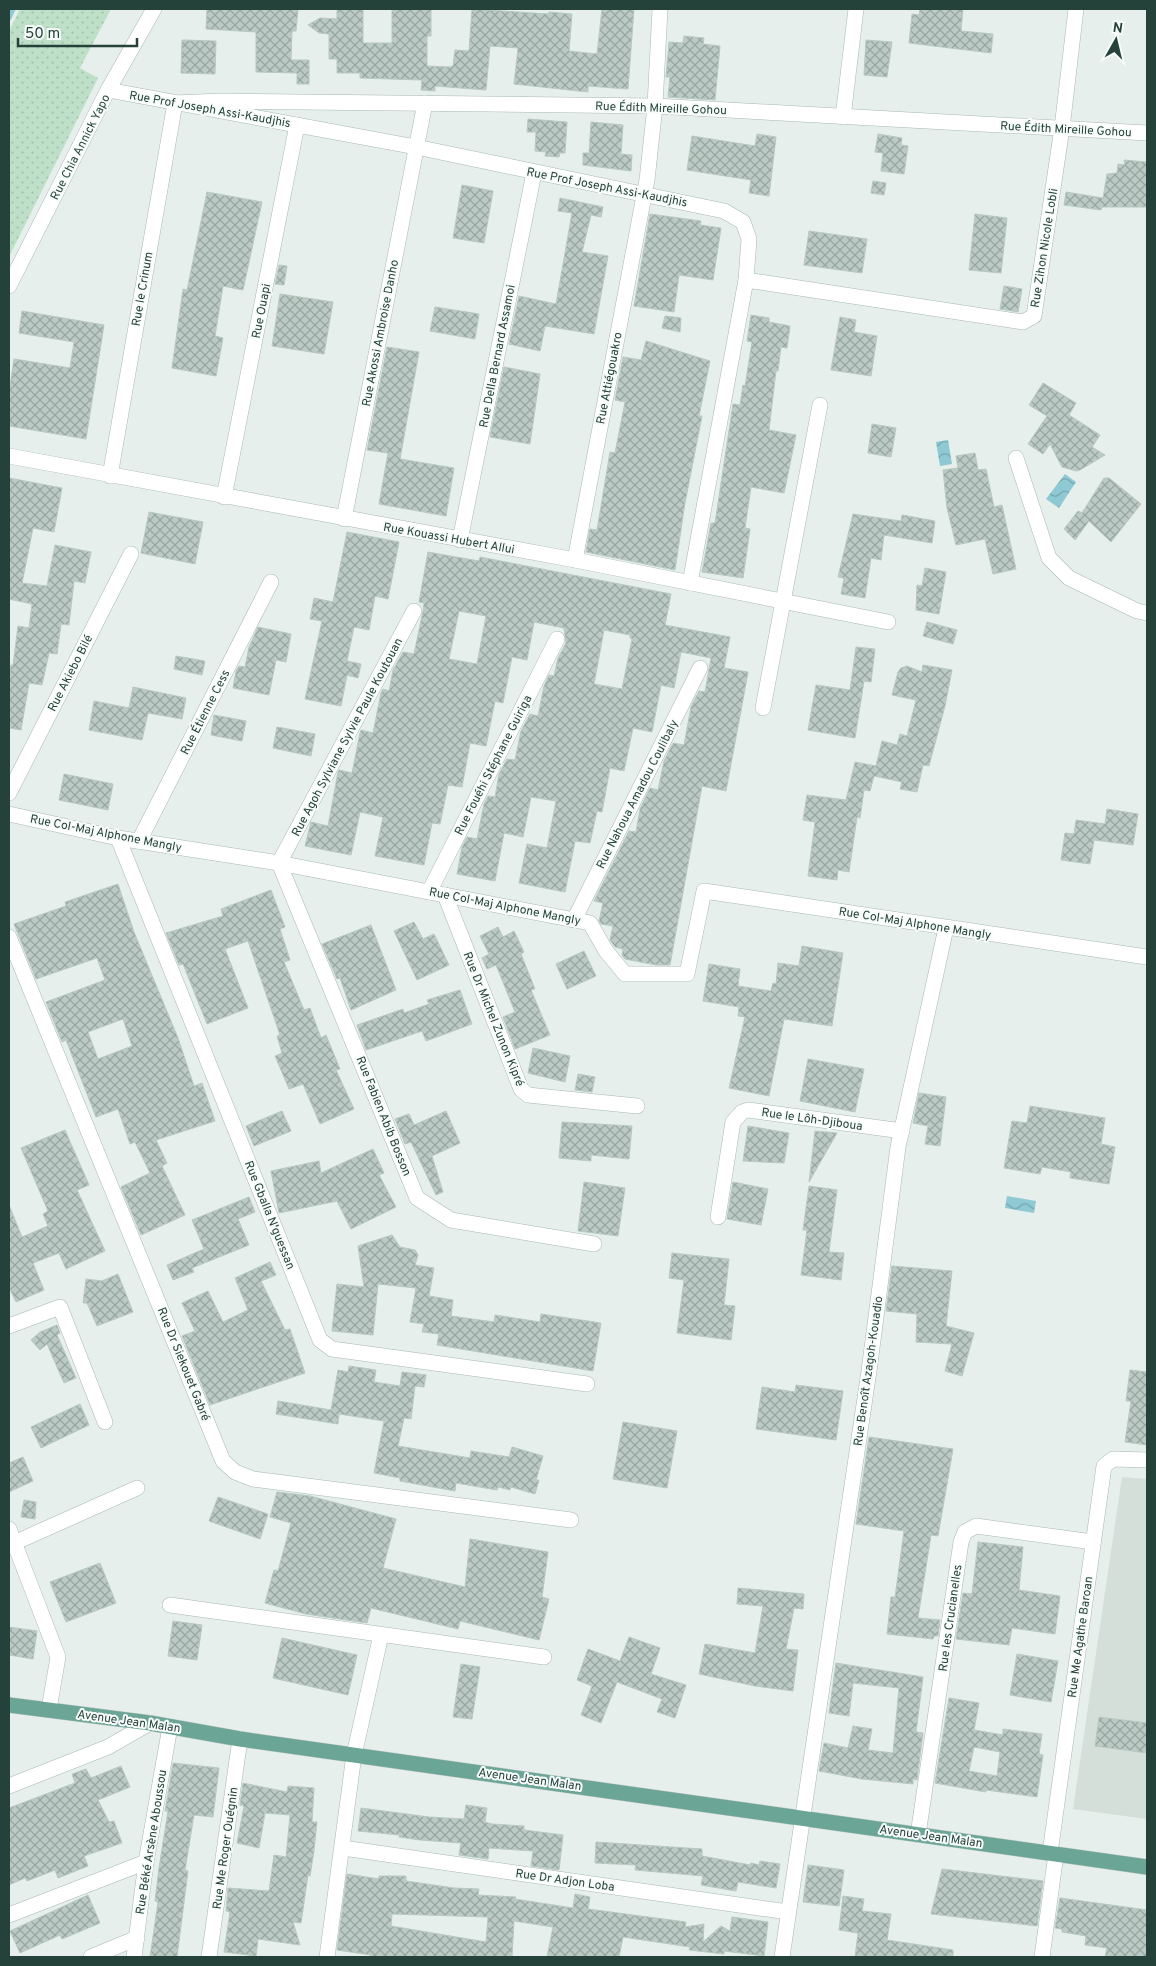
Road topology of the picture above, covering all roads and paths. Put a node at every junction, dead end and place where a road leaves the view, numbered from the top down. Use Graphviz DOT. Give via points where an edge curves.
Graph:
graph roads {
  1 [pos="154,9"];
  2 [pos="660,9"];
  3 [pos="856,9"];
  4 [pos="1076,9"];
  5 [pos="108,90"];
  6 [pos="175,103"];
  7 [pos="425,103"];
  8 [pos="655,106"];
  9 [pos="843,117"];
  10 [pos="297,125"];
  11 [pos="1062,128"];
  12 [pos="1147,133"];
  13 [pos="416,147"];
  14 [pos="534,173"];
  15 [pos="644,195"];
  16 [pos="746,280"];
  17 [pos="9,286"];
  18 [pos="820,405"];
  19 [pos="9,456"];
  20 [pos="1016,458"];
  21 [pos="110,476"];
  22 [pos="224,498"];
  23 [pos="344,519"];
  24 [pos="460,540"];
  25 [pos="131,554"];
  26 [pos="575,560"];
  27 [pos="272,582"];
  28 [pos="690,583"];
  29 [pos="783,602"];
  30 [pos="414,611"];
  31 [pos="1147,613"];
  32 [pos="888,622"];
  33 [pos="557,639"];
  34 [pos="700,668"];
  35 [pos="763,708"];
  36 [pos="9,793"];
  37 [pos="9,814"];
  38 [pos="118,838"];
  39 [pos="139,842"];
  40 [pos="279,863"];
  41 [pos="429,892"];
  42 [pos="444,895"];
  43 [pos="574,920"];
  44 [pos="946,928"];
  45 [pos="9,937"];
  46 [pos="1147,956"];
  47 [pos="637,1106"];
  48 [pos="902,1131"];
  49 [pos="718,1217"];
  50 [pos="594,1244"];
  51 [pos="9,1326"];
  52 [pos="587,1384"];
  53 [pos="105,1422"];
  54 [pos="1147,1460"];
  55 [pos="137,1488"];
  56 [pos="571,1520"];
  57 [pos="9,1529"];
  58 [pos="1093,1542"];
  59 [pos="14,1544"];
  60 [pos="170,1605"];
  61 [pos="381,1635"];
  62 [pos="544,1657"];
  63 [pos="9,1705"];
  64 [pos="49,1709"];
  65 [pos="150,1724"];
  66 [pos="170,1727"];
  67 [pos="240,1739"];
  68 [pos="354,1755"];
  69 [pos="9,1786"];
  70 [pos="804,1817"];
  71 [pos="918,1835"];
  72 [pos="342,1848"];
  73 [pos="1053,1854"];
  74 [pos="146,1862"];
  75 [pos="1147,1867"];
  76 [pos="788,1912"];
  77 [pos="9,1915"];
  78 [pos="137,1938"];
  79 [pos="91,1957"];
  80 [pos="134,1957"];
  81 [pos="209,1957"];
  82 [pos="327,1957"];
  83 [pos="782,1957"];
  84 [pos="1042,1957"];
  1 -- 5 [label="street, Rue Chia Annick Yapo"];
  2 -- 8 [label="street, Rue Attiégouakro"];
  3 -- 9 [label="street"];
  4 -- 11 [label="street, Rue Zihon Nicole Lobli"];
  5 -- 6 [label="street, Rue Prof Joseph Assi-Kaudjhis"];
  5 -- 17 [label="street, Rue Chia Annick Yapo"];
  6 -- 7 [label="street, Rue Édith Mireille Gohou"];
  6 -- 10 [label="street, Rue Prof Joseph Assi-Kaudjhis"];
  6 -- 21 [label="street, Rue le Crinum"];
  7 -- 8 [label="street, Rue Édith Mireille Gohou"];
  7 -- 13 [label="street, Rue Akossi Ambroise Danho"];
  8 -- 9 [label="street, Rue Édith Mireille Gohou"];
  8 -- 15 [label="street, Rue Attiégouakro"];
  9 -- 11 [label="street, Rue Édith Mireille Gohou"];
  10 -- 13 [label="street, Rue Prof Joseph Assi-Kaudjhis"];
  10 -- 22 [label="street, Rue Ouapi"];
  11 -- 12 [label="street, Rue Édith Mireille Gohou"];
  11 -- 16 [label="street, Rue Zihon Nicole Lobli" via="1034,316 1023,322"];
  13 -- 14 [label="street, Rue Prof Joseph Assi-Kaudjhis"];
  13 -- 23 [label="street, Rue Akossi Ambroise Danho"];
  14 -- 15 [label="street, Rue Prof Joseph Assi-Kaudjhis"];
  14 -- 24 [label="street, Rue Della Bernard Assamoi"];
  15 -- 16 [label="street, Rue Prof Joseph Assi-Kaudjhis" via="724,211 743,222 749,240"];
  15 -- 26 [label="street, Rue Attiégouakro"];
  16 -- 28 [label="street, Rue Prof Joseph Assi-Kaudjhis"];
  18 -- 29 [label="street"];
  19 -- 21 [label="street, Rue Kouassi Hubert Allui"];
  20 -- 31 [label="street" via="1049,558 1069,578"];
  21 -- 22 [label="street, Rue Kouassi Hubert Allui"];
  22 -- 23 [label="street, Rue Kouassi Hubert Allui"];
  23 -- 24 [label="street, Rue Kouassi Hubert Allui"];
  24 -- 26 [label="street, Rue Kouassi Hubert Allui"];
  25 -- 36 [label="street, Rue Akiebo Bilé"];
  26 -- 28 [label="street, Rue Kouassi Hubert Allui"];
  27 -- 39 [label="street, Rue Étienne Cess"];
  28 -- 29 [label="street, Rue Kouassi Hubert Allui"];
  29 -- 32 [label="street, Rue Kouassi Hubert Allui"];
  29 -- 35 [label="street"];
  30 -- 40 [label="street, Rue Agoh Sylviane Sylvie Paule Koutouan"];
  33 -- 41 [label="street, Rue Fouéhi Stéphane Guiriga"];
  34 -- 43 [label="street, Rue Nahoua Amadou Coulibaly"];
  37 -- 38 [label="street, Rue Col-Maj Alphone Mangly"];
  38 -- 39 [label="street, Rue Col-Maj Alphone Mangly"];
  38 -- 52 [label="street, Rue Gballa N'guessan" via="320,1340 332,1350"];
  39 -- 40 [label="street, Rue Col-Maj Alphone Mangly"];
  40 -- 41 [label="street, Rue Col-Maj Alphone Mangly"];
  40 -- 50 [label="street, Rue Fabien Abib Bosson" via="417,1198 451,1220"];
  41 -- 42 [label="street, Rue Col-Maj Alphone Mangly"];
  42 -- 43 [label="street, Rue Col-Maj Alphone Mangly"];
  42 -- 47 [label="street, Rue Dr Michel Zunon Kipré" via="521,1089 528,1095"];
  43 -- 44 [label="street, Rue Col-Maj Alphone Mangly" via="590,923 606,951 625,974 687,974 704,890"];
  44 -- 46 [label="street, Rue Col-Maj Alphone Mangly"];
  44 -- 48 [label="street, Rue Benoît Azagoh-Kouadio"];
  45 -- 56 [label="street, Rue Dr Siekouet Gabré" via="220,1452 234,1472 253,1479"];
  48 -- 49 [label="street, Rue le Lôh-Djiboua" via="748,1110 742,1112 733,1122"];
  48 -- 70 [label="street, Rue Benoît Azagoh-Kouadio"];
  51 -- 53 [label="street" via="60,1307"];
  54 -- 58 [label="street, Rue Me Agathe Baroan" via="1112,1459 1104,1466"];
  55 -- 59 [label="street"];
  57 -- 59 [label="street"];
  58 -- 71 [label="street, Rue les Crucianelles" via="976,1526 965,1532"];
  58 -- 73 [label="street, Rue Me Agathe Baroan"];
  59 -- 64 [label="street" via="58,1658"];
  60 -- 61 [label="street"];
  61 -- 62 [label="street"];
  61 -- 68 [label="street"];
  63 -- 64 [label="main road, Avenue Jean Malan"];
  64 -- 65 [label="main road, Avenue Jean Malan"];
  65 -- 66 [label="main road, Avenue Jean Malan"];
  65 -- 69 [label="street" via="108,1747"];
  66 -- 67 [label="main road, Avenue Jean Malan"];
  66 -- 74 [label="street, Rue Béké Arsène Aboussou"];
  67 -- 68 [label="main road, Avenue Jean Malan"];
  67 -- 81 [label="street, Rue Me Roger Ouégnin"];
  68 -- 70 [label="main road, Avenue Jean Malan"];
  68 -- 72 [label="street"];
  70 -- 71 [label="main road, Avenue Jean Malan"];
  70 -- 76 [label="street, Rue Benoît Azagoh-Kouadio"];
  71 -- 73 [label="main road, Avenue Jean Malan"];
  72 -- 76 [label="street, Rue Dr Adjon Loba"];
  72 -- 82 [label="street"];
  73 -- 75 [label="main road, Avenue Jean Malan"];
  73 -- 84 [label="street, Rue Me Agathe Baroan"];
  74 -- 77 [label="street"];
  74 -- 78 [label="street, Rue Béké Arsène Aboussou"];
  76 -- 83 [label="street, Rue Benoît Azagoh-Kouadio"];
  78 -- 79 [label="street"];
  78 -- 80 [label="street, Rue Béké Arsène Aboussou"];
}
